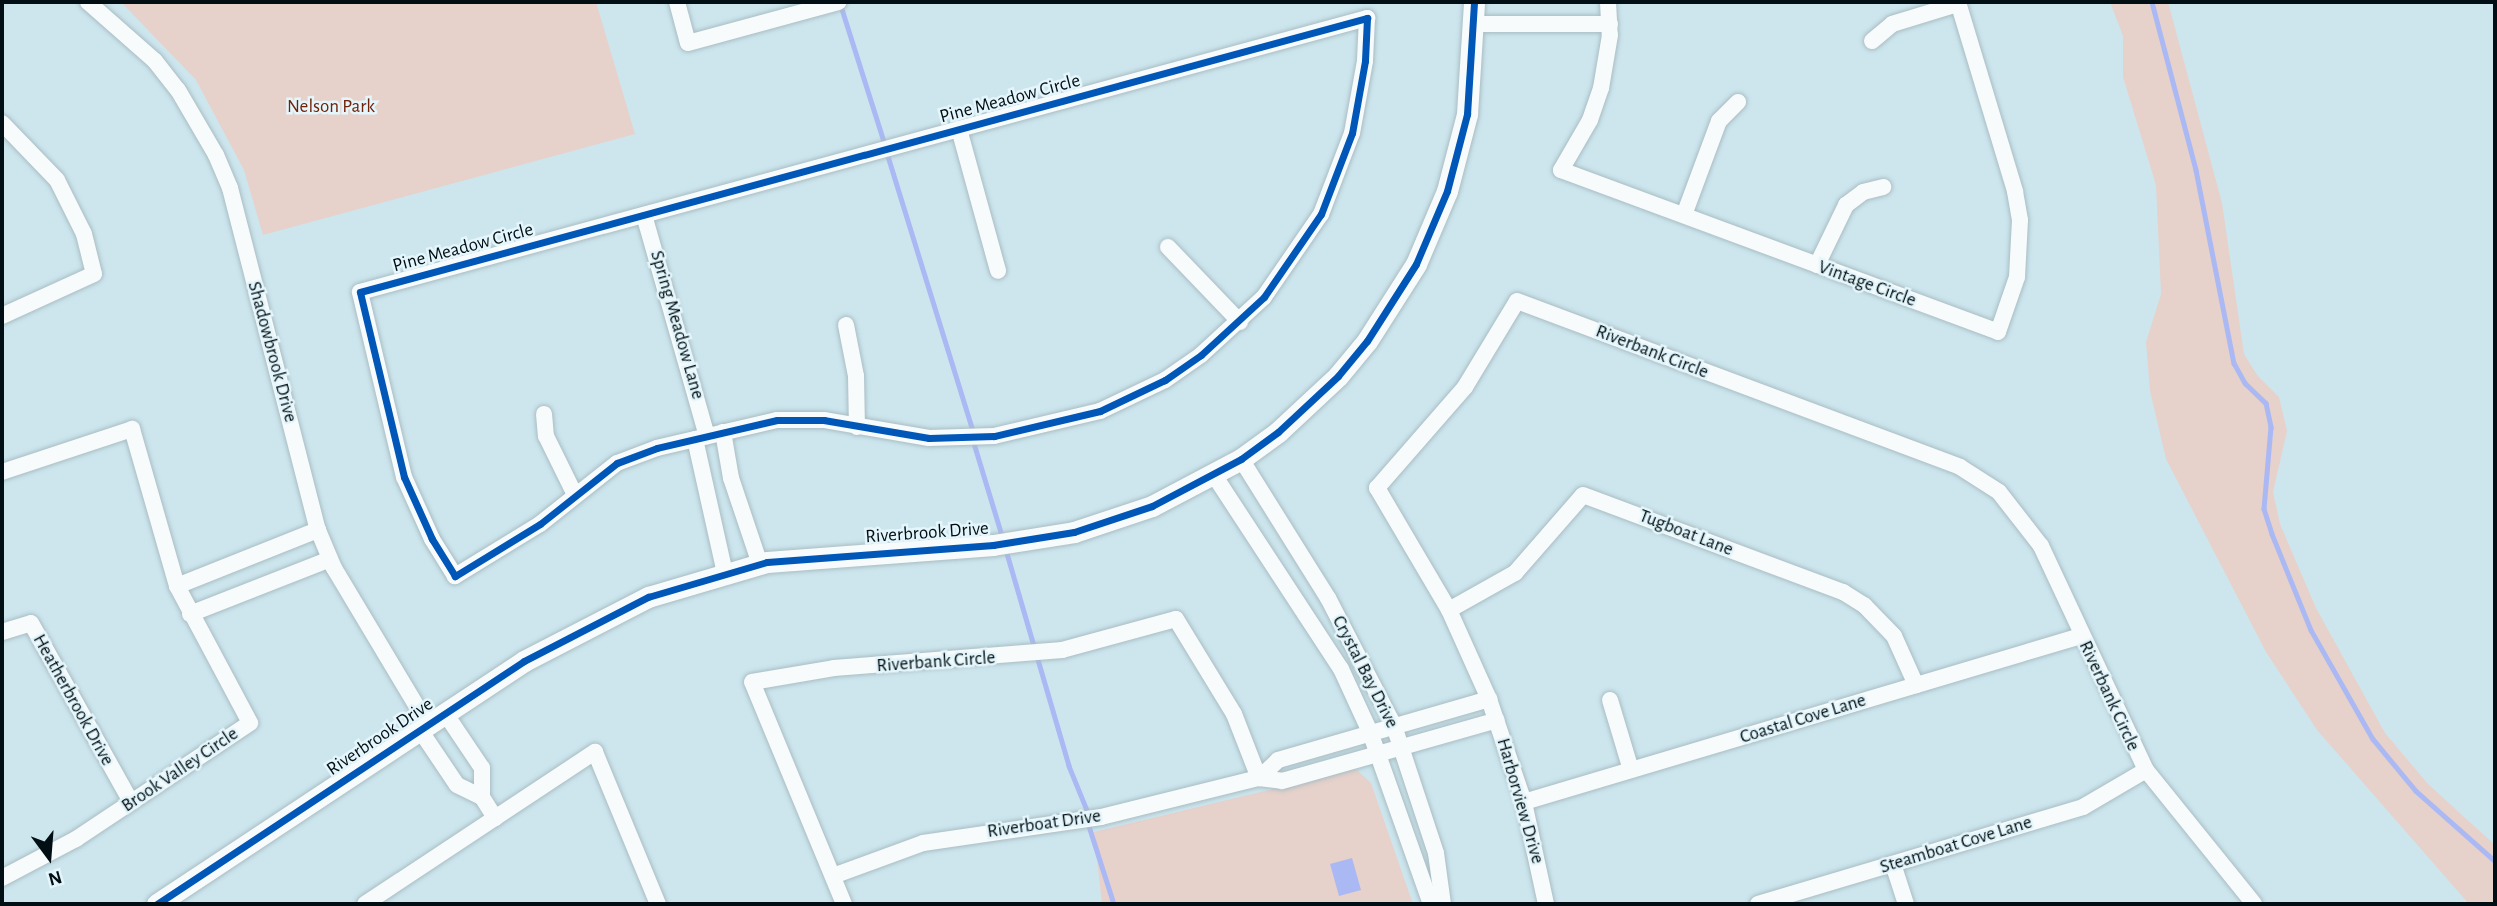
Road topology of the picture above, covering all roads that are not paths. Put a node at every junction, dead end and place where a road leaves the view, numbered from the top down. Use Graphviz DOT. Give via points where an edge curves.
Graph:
graph roads {
  1 [pos="88,2"];
  2 [pos="677,2"];
  3 [pos="1474,2"];
  4 [pos="1608,2"];
  5 [pos="830,3"];
  6 [pos="1958,3"];
  7 [pos="1475,24"];
  8 [pos="1610,24"];
  9 [pos="1872,41"];
  10 [pos="1738,102"];
  11 [pos="2,123"];
  12 [pos="959,129"];
  13 [pos="1883,187"];
  14 [pos="644,215"];
  15 [pos="1684,215"];
  16 [pos="1168,247"];
  17 [pos="1817,265"];
  18 [pos="998,271"];
  19 [pos="2,316"];
  20 [pos="1240,322"];
  21 [pos="846,325"];
  22 [pos="544,414"];
  23 [pos="857,427"];
  24 [pos="708,436"];
  25 [pos="1241,459"];
  26 [pos="2,472"];
  27 [pos="730,474"];
  28 [pos="1214,475"];
  29 [pos="704,479"];
  30 [pos="575,495"];
  31 [pos="318,530"];
  32 [pos="330,559"];
  33 [pos="760,564"];
  34 [pos="724,573"];
  35 [pos="177,586"];
  36 [pos="1449,610"];
  37 [pos="190,614"];
  38 [pos="2,632"];
  39 [pos="2081,636"];
  40 [pos="1916,685"];
  41 [pos="1489,699"];
  42 [pos="1610,700"];
  43 [pos="1497,720"];
  44 [pos="431,723"];
  45 [pos="1394,726"];
  46 [pos="1370,732"];
  47 [pos="1401,747"];
  48 [pos="1378,754"];
  49 [pos="2146,770"];
  50 [pos="1631,771"];
  51 [pos="1259,778"];
  52 [pos="482,797"];
  53 [pos="1524,802"];
  54 [pos="131,803"];
  55 [pos="495,818"];
  56 [pos="1893,864"];
  57 [pos="832,876"];
  58 [pos="2,878"];
  59 [pos="157,904"];
  60 [pos="365,904"];
  61 [pos="658,904"];
  62 [pos="844,904"];
  63 [pos="1431,904"];
  64 [pos="1443,904"];
  65 [pos="1546,904"];
  66 [pos="1758,904"];
  67 [pos="1906,904"];
  68 [pos="2254,904"];
  1 -- 31 [label="street, Shadowbrook Drive" via="155,61 178,90 216,155 230,188"];
  2 -- 5 [label="street" via="688,43"];
  3 -- 7 [label="street, Riverbrook Drive"];
  4 -- 8 [label="street, Vintage Circle"];
  6 -- 9 [label="street" via="1892,24"];
  6 -- 17 [label="street, Vintage Circle" via="2020,220 2017,277 1998,332"];
  7 -- 8 [label="street"];
  7 -- 25 [label="street, Riverbrook Drive" via="1467,114 1457,158 1416,264 1374,332 1338,376 1278,432"];
  8 -- 15 [label="street, Vintage Circle" via="1601,88 1590,120 1561,170"];
  10 -- 15 [label="street" via="1719,121"];
  11 -- 19 [label="street" via="57,180 84,234 94,274"];
  12 -- 14 [label="street, Pine Meadow Circle"];
  12 -- 18 [label="street"];
  12 -- 20 [label="street, Pine Meadow Circle" via="1367,18 1360,97 1339,174 1303,245"];
  13 -- 17 [label="street" via="1863,192 1846,205"];
  14 -- 24 [label="street, Spring Meadow Lane"];
  14 -- 30 [label="street, Pine Meadow Circle" via="360,292 404,477 432,539 456,576 540,524"];
  15 -- 17 [label="street, Vintage Circle"];
  16 -- 20 [label="street"];
  20 -- 23 [label="street, Pine Meadow Circle" via="1165,380 1065,422 958,438"];
  21 -- 23 [label="street" via="856,376"];
  22 -- 30 [label="street" via="546,436"];
  23 -- 24 [label="street, Pine Meadow Circle" via="802,419"];
  24 -- 27 [label="street"];
  24 -- 29 [label="street"];
  24 -- 30 [label="street, Pine Meadow Circle" via="617,463"];
  25 -- 28 [label="street, Riverbrook Drive"];
  25 -- 45 [label="street, Crystal Bay Drive" via="1334,609"];
  26 -- 35 [label="street, Brook Valley Circle" via="132,429"];
  27 -- 29 [label="street"];
  27 -- 33 [label="street"];
  28 -- 33 [label="street, Riverbrook Drive" via="1118,519 1038,539"];
  28 -- 46 [label="street, Crystal Bay Drive" via="1341,669"];
  29 -- 34 [label="street"];
  31 -- 32 [label="street, Shadowbrook Drive"];
  31 -- 35 [label="street"];
  32 -- 37 [label="street"];
  32 -- 44 [label="street, Shadowbrook Drive"];
  33 -- 34 [label="street, Riverbrook Drive"];
  34 -- 44 [label="street, Riverbrook Drive" via="659,593 598,619"];
  35 -- 37 [label="street, Brook Valley Circle"];
  36 -- 39 [label="street, Riverbank Circle" via="1377,488 1465,387 1517,301 1979,477 2030,527"];
  36 -- 40 [label="street, Tugboat Lane" via="1515,573 1583,495 1843,592 1864,605 1895,636"];
  36 -- 41 [label="street, Riverbank Circle"];
  37 -- 54 [label="street, Brook Valley Circle" via="250,723"];
  38 -- 54 [label="street, Heatherbrook Drive" via="31,623"];
  39 -- 40 [label="street, Coastal Cove Lane"];
  39 -- 49 [label="street, Riverbank Circle"];
  40 -- 50 [label="street, Coastal Cove Lane"];
  41 -- 43 [label="street, Harborview Drive"];
  41 -- 45 [label="street"];
  42 -- 50 [label="street"];
  43 -- 47 [label="street"];
  43 -- 53 [label="street, Harborview Drive"];
  44 -- 52 [label="street" via="457,785"];
  44 -- 52 [label="street" via="482,768"];
  44 -- 59 [label="street, Riverbrook Drive"];
  45 -- 46 [label="street"];
  45 -- 47 [label="street, Crystal Bay Drive"];
  46 -- 48 [label="street, Crystal Bay Drive"];
  46 -- 51 [label="street" via="1278,760"];
  47 -- 48 [label="street"];
  47 -- 64 [label="street, Crystal Bay Drive" via="1436,853"];
  48 -- 51 [label="street" via="1282,781"];
  48 -- 63 [label="street, Crystal Bay Drive"];
  49 -- 56 [label="street, Steamboat Cove Lane" via="2083,807"];
  49 -- 68 [label="street, Riverbank Circle"];
  50 -- 53 [label="street, Coastal Cove Lane"];
  51 -- 57 [label="street, Riverboat Drive" via="1101,817 923,843"];
  51 -- 57 [label="street, Riverbank Circle" via="1234,714 1175,619 1062,650 834,668 752,682"];
  52 -- 55 [label="street"];
  53 -- 65 [label="street, Harborview Drive"];
  54 -- 58 [label="street, Brook Valley Circle" via="47,856"];
  55 -- 60 [label="street"];
  55 -- 61 [label="street" via="595,752"];
  56 -- 66 [label="street, Steamboat Cove Lane"];
  56 -- 67 [label="street"];
  57 -- 62 [label="street, Riverbank Circle"];
}
